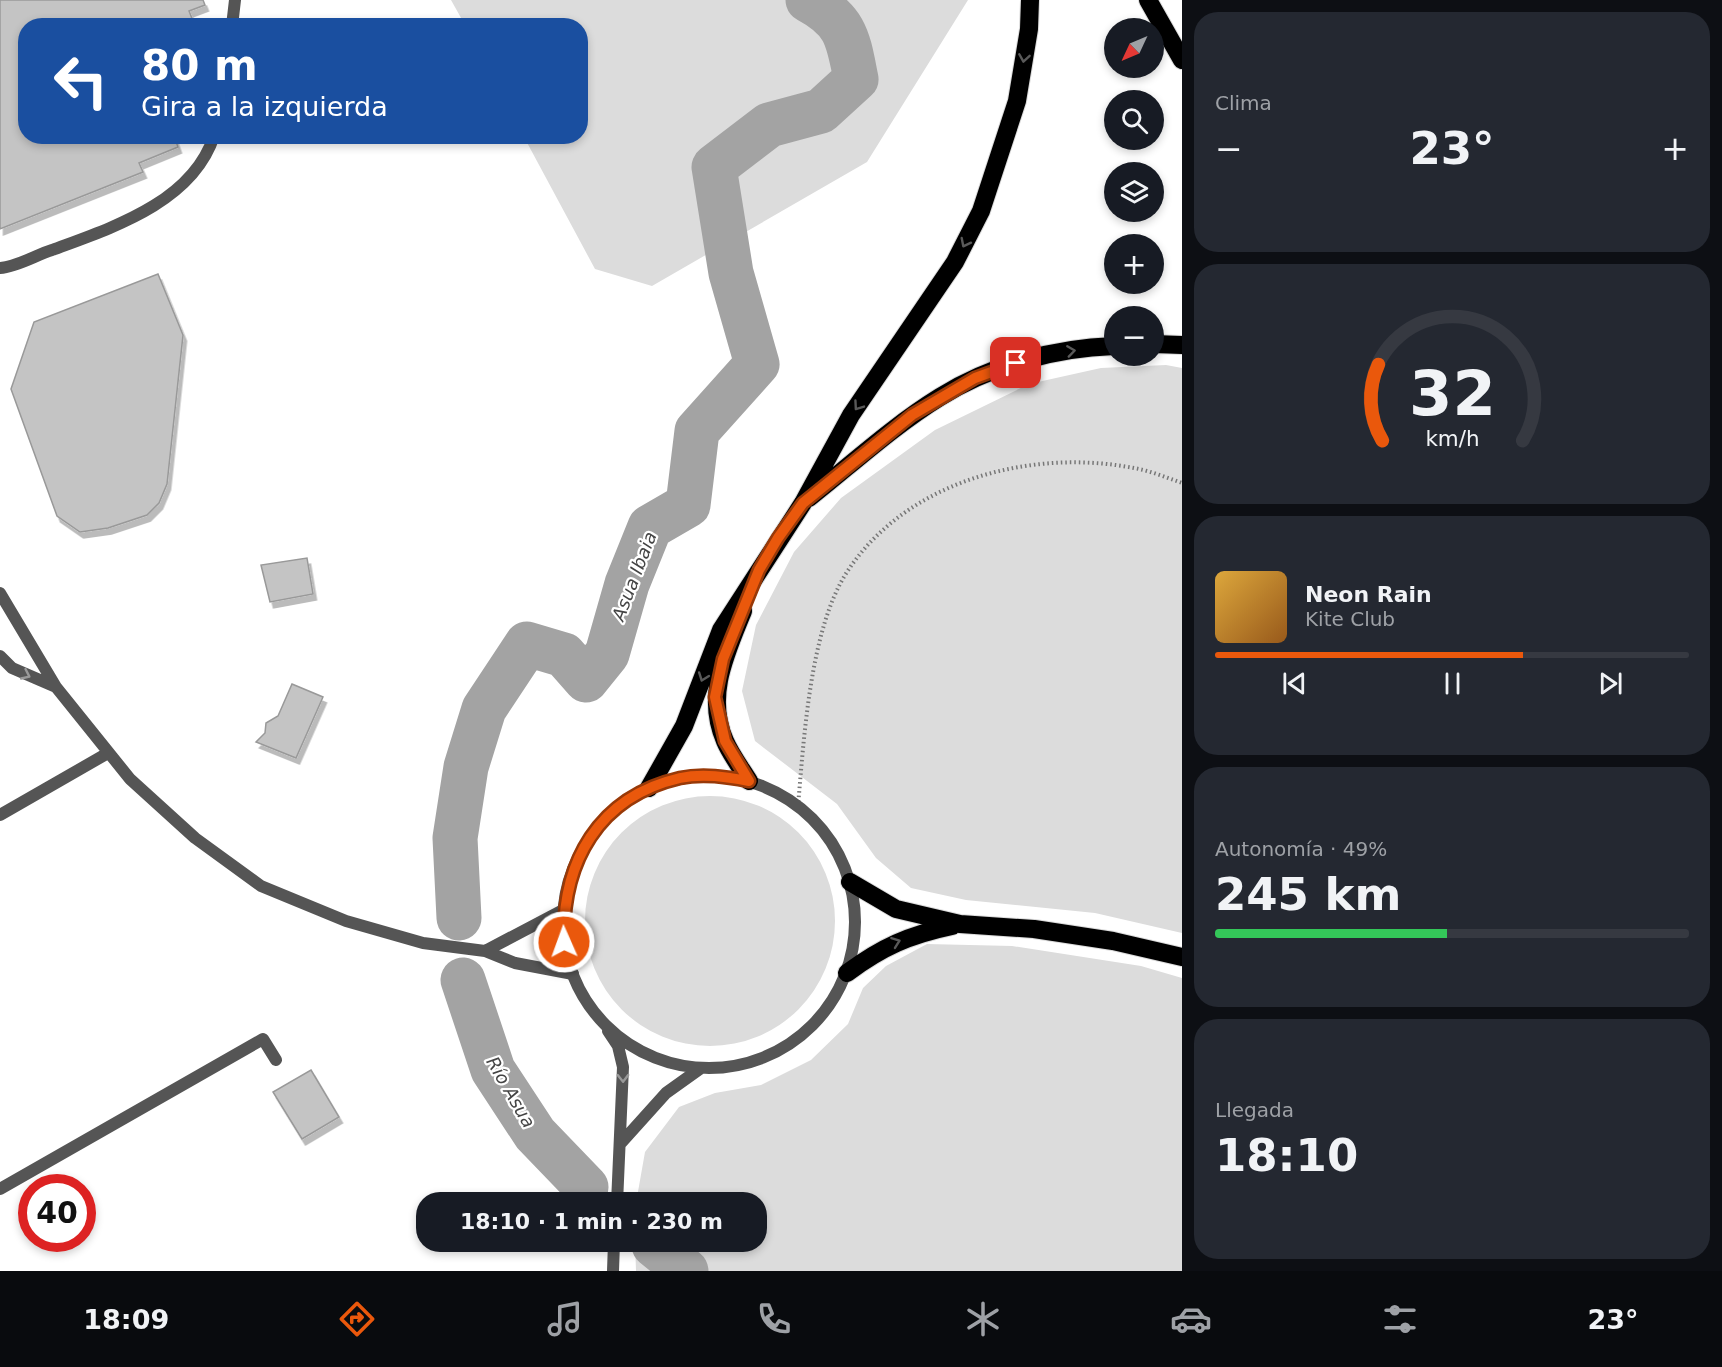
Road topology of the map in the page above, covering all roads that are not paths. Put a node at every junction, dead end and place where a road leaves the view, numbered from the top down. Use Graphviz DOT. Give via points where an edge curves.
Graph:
graph roads {
  1 [pos="235,0"];
  2 [pos="1030,0"];
  3 [pos="1148,0"];
  4 [pos="233,18"];
  5 [pos="1182,60"];
  6 [pos="212,144"];
  7 [pos="1,269"];
  8 [pos="1164,344"];
  9 [pos="1182,345"];
  10 [pos="1104,347"];
  11 [pos="803,503"];
  12 [pos="759,570"];
  13 [pos="0,593"];
  14 [pos="0,656"];
  15 [pos="56,687"];
  16 [pos="108,753"];
  17 [pos="749,781"];
  18 [pos="649,788"];
  19 [pos="0,815"];
  20 [pos="850,882"];
  21 [pos="563,910"];
  22 [pos="960,924"];
  23 [pos="485,951"];
  24 [pos="1182,957"];
  25 [pos="847,973"];
  26 [pos="573,974"];
  27 [pos="604,1023"];
  28 [pos="276,1060"];
  29 [pos="701,1068"];
  30 [pos="621,1143"];
  31 [pos="0,1189"];
  32 [pos="617,1192"];
  33 [pos="614,1252"];
  34 [pos="613,1271"];
  1 -- 4 [label="street"];
  2 -- 11 [label="highway, one-way" via="1017,101 981,211 955,262 851,415"];
  3 -- 5 [label="highway"];
  6 -- 7 [label="street" via="190,175 158,203 117,226"];
  8 -- 9 [label="highway"];
  11 -- 10 [label="highway, one-way" via="912,415 975,378 1054,353"];
  11 -- 12 [label="highway"];
  12 -- 17 [label="highway" via="723,659 715,697 725,741"];
  12 -- 18 [label="highway, one-way" via="721,630 684,726"];
  13 -- 15 [label="street"];
  14 -- 15 [label="street, one-way" via="12,668"];
  15 -- 16 [label="street"];
  16 -- 19 [label="street"];
  16 -- 23 [label="street" via="130,779 195,838 261,886 346,921 423,943"];
  17 -- 18 [label="street" via="716,776 682,777"];
  17 -- 20 [label="street" via="775,791 821,827"];
  18 -- 21 [label="street" via="616,808 590,837 572,872"];
  20 -- 22 [label="highway" via="896,909"];
  20 -- 25 [label="street" via="855,922"];
  21 -- 23 [label="street"];
  21 -- 26 [label="street" via="564,942"];
  22 -- 24 [label="highway" via="1034,929"];
  25 -- 22 [label="highway, one-way" via="887,945"];
  23 -- 26 [label="street" via="515,963"];
  25 -- 29 [label="street" via="833,1001 813,1025 789,1044 762,1058 732,1066"];
  26 -- 27 [label="street"];
  27 -- 29 [label="street" via="649,1054"];
  27 -- 30 [label="street, one-way" via="618,1046 623,1067"];
  28 -- 31 [label="street" via="262,1039"];
  29 -- 30 [label="street" via="666,1093"];
  30 -- 32 [label="street"];
  33 -- 34 [label="street"];
}
